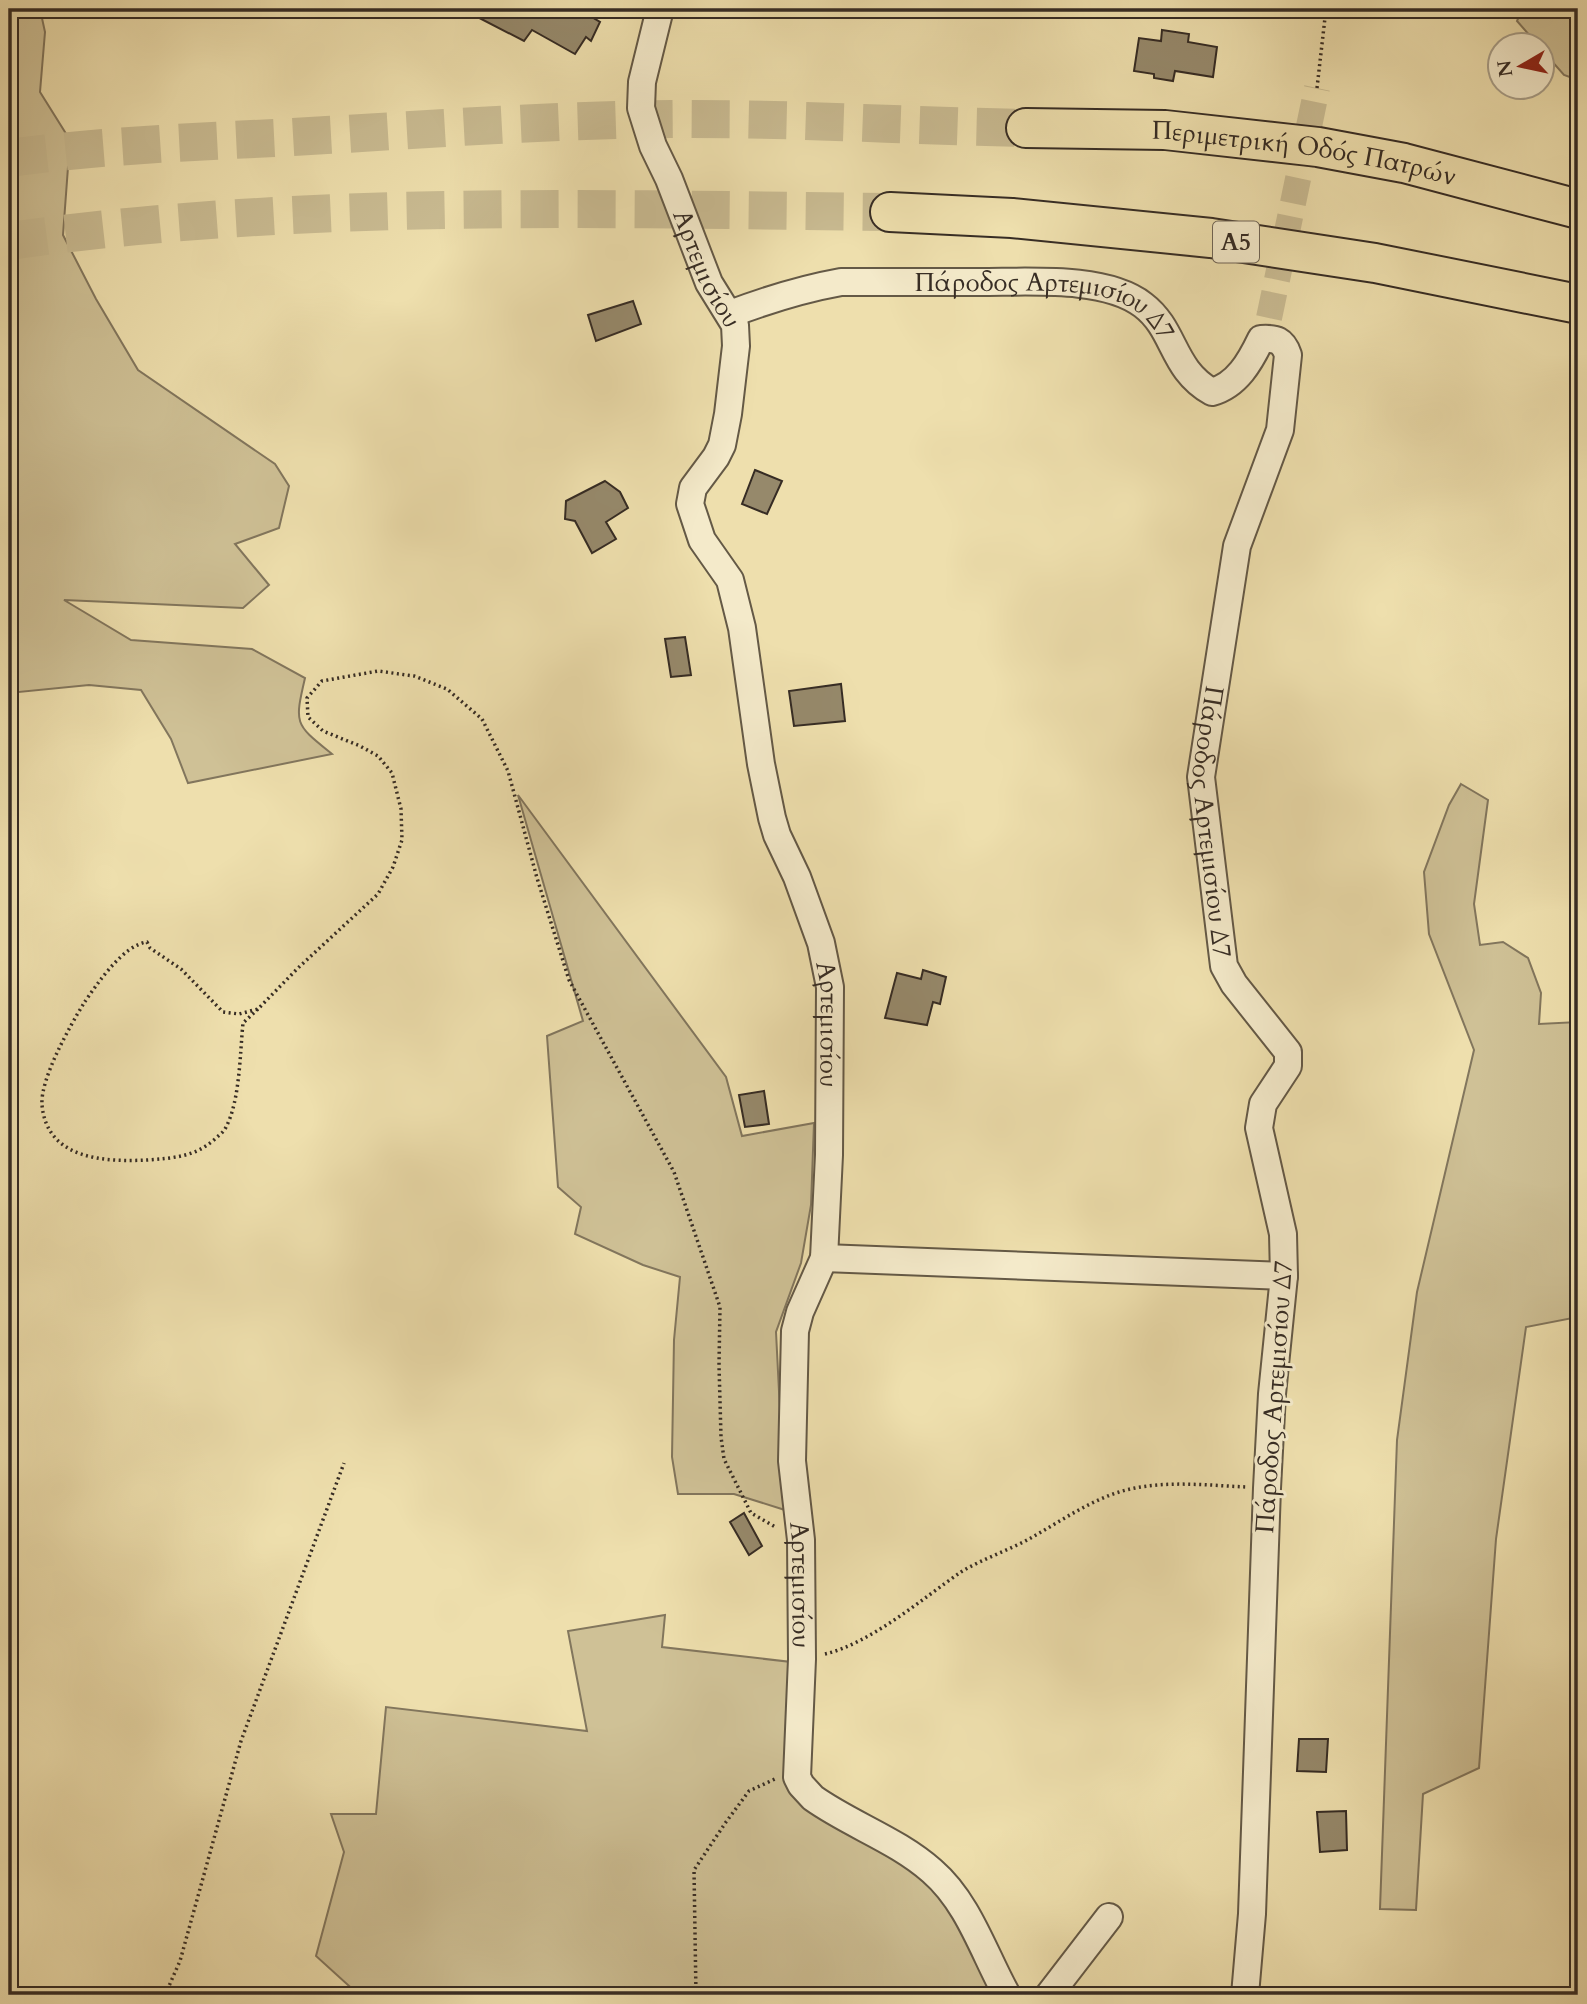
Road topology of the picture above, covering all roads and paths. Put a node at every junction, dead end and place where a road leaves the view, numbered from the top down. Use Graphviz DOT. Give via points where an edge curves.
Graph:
graph roads {
  1 [pos="660,9"];
  2 [pos="1326,9"];
  3 [pos="1317,88"];
  4 [pos="1026,128"];
  5 [pos="1578,209"];
  6 [pos="890,212"];
  7 [pos="1578,304"];
  8 [pos="730,314"];
  9 [pos="258,1009"];
  10 [pos="824,1258"];
  11 [pos="1284,1276"];
  12 [pos="344,1463"];
  13 [pos="1266,1488"];
  14 [pos="801,1541"];
  15 [pos="802,1659"];
  16 [pos="796,1769"];
  17 [pos="1109,1917"];
  18 [pos="165,1995"];
  19 [pos="696,1995"];
  20 [pos="1007,1995"];
  21 [pos="1049,1995"];
  22 [pos="1245,1995"];
  1 -- 8 [label="street, Αρτεμισίου" via="642,82 641,108 709,283"];
  2 -- 3 [label="path"];
  4 -- 5 [label="highway, Περιμετρική Οδός Πατρών" via="1165,130 1318,147 1404,163"];
  6 -- 7 [label="highway, Α5" via="1012,218 1224,240 1375,263"];
  8 -- 10 [label="street, Αρτεμισίου" via="736,346 722,445 693,488 690,504 702,540 730,580 772,818 821,943 830,987"];
  8 -- 11 [label="street, Πάροδος Αρτεμισίου Δ7" via="841,282 1099,287 1144,306 1160,322 1185,370 1212,392 1236,380 1265,329 1285,346 1288,355 1280,430 1237,546 1201,777 1224,966 1288,1052 1288,1066 1263,1104 1259,1128 1283,1234"];
  9 -- 9 [label="path" via="223,1013 147,942 134,947 100,981 63,1041 42,1098 51,1133 69,1149 111,1160 181,1158 205,1148 226,1129 237,1093 243,1023"];
  9 -- 14 [label="path" via="378,894 402,841 401,809 392,773 379,756 323,731 308,717 307,698 322,681 378,671 414,676 447,689 482,719 508,771 569,980 674,1172 720,1307 724,1459 751,1513"];
  10 -- 11 [label="street"];
  10 -- 14 [label="street, Αρτεμισίου" via="795,1331 792,1461"];
  11 -- 13 [label="street, Πάροδος Αρτεμισίου Δ7"];
  12 -- 18 [label="path" via="241,1741 180,1961"];
  13 -- 15 [label="path" via="1160,1485 1113,1494 964,1570 857,1642"];
  13 -- 22 [label="street, Πάροδος Αρτεμισίου Δ7" via="1252,1914"];
  14 -- 15 [label="street, Αρτεμισίου"];
  15 -- 16 [label="street, Αρτεμισίου"];
  16 -- 19 [label="path" via="749,1791 694,1870"];
  16 -- 20 [label="street" via="801,1785 813,1798 906,1852 939,1878 965,1912"];
  17 -- 21 [label="street"];
}
